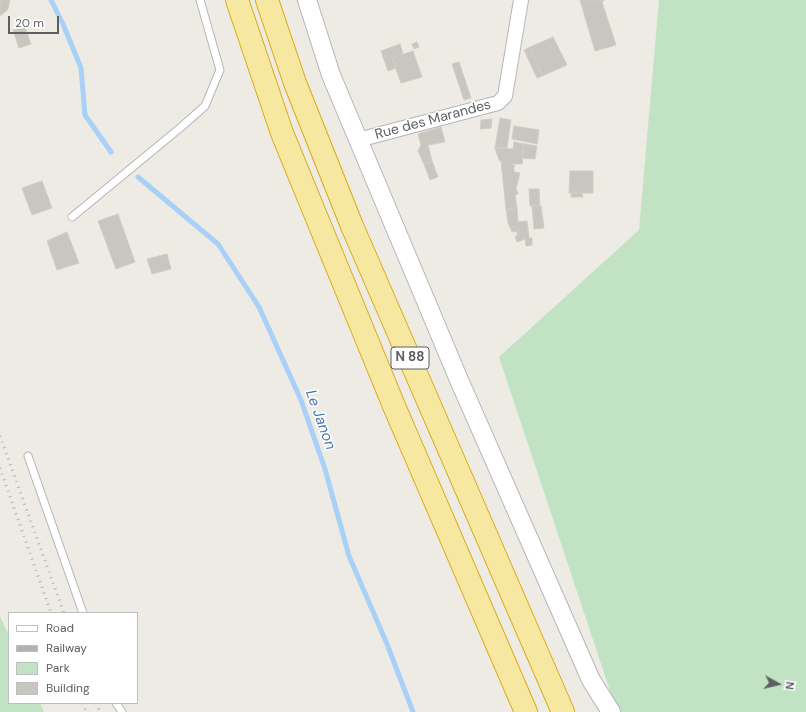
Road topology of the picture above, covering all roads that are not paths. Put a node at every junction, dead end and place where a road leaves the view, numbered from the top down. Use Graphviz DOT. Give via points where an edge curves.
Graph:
graph roads {
  1 [pos="200,0"];
  2 [pos="237,0"];
  3 [pos="267,0"];
  4 [pos="307,0"];
  5 [pos="521,0"];
  6 [pos="358,140"];
  7 [pos="72,217"];
  8 [pos="28,456"];
  9 [pos="83,612"];
  10 [pos="526,712"];
  11 [pos="563,712"];
  12 [pos="611,712"];
  1 -- 7 [label="lane" via="220,70 205,106"];
  2 -- 10 [label="highway, N 88" via="282,133 394,406"];
  3 -- 11 [label="highway, N 88" via="295,83 352,226"];
  4 -- 6 [label="street" via="331,75"];
  5 -- 6 [label="street, Rue des Marandes" via="505,96 502,99"];
  6 -- 12 [label="street" via="591,680"];
  8 -- 9 [label="lane"];
}
